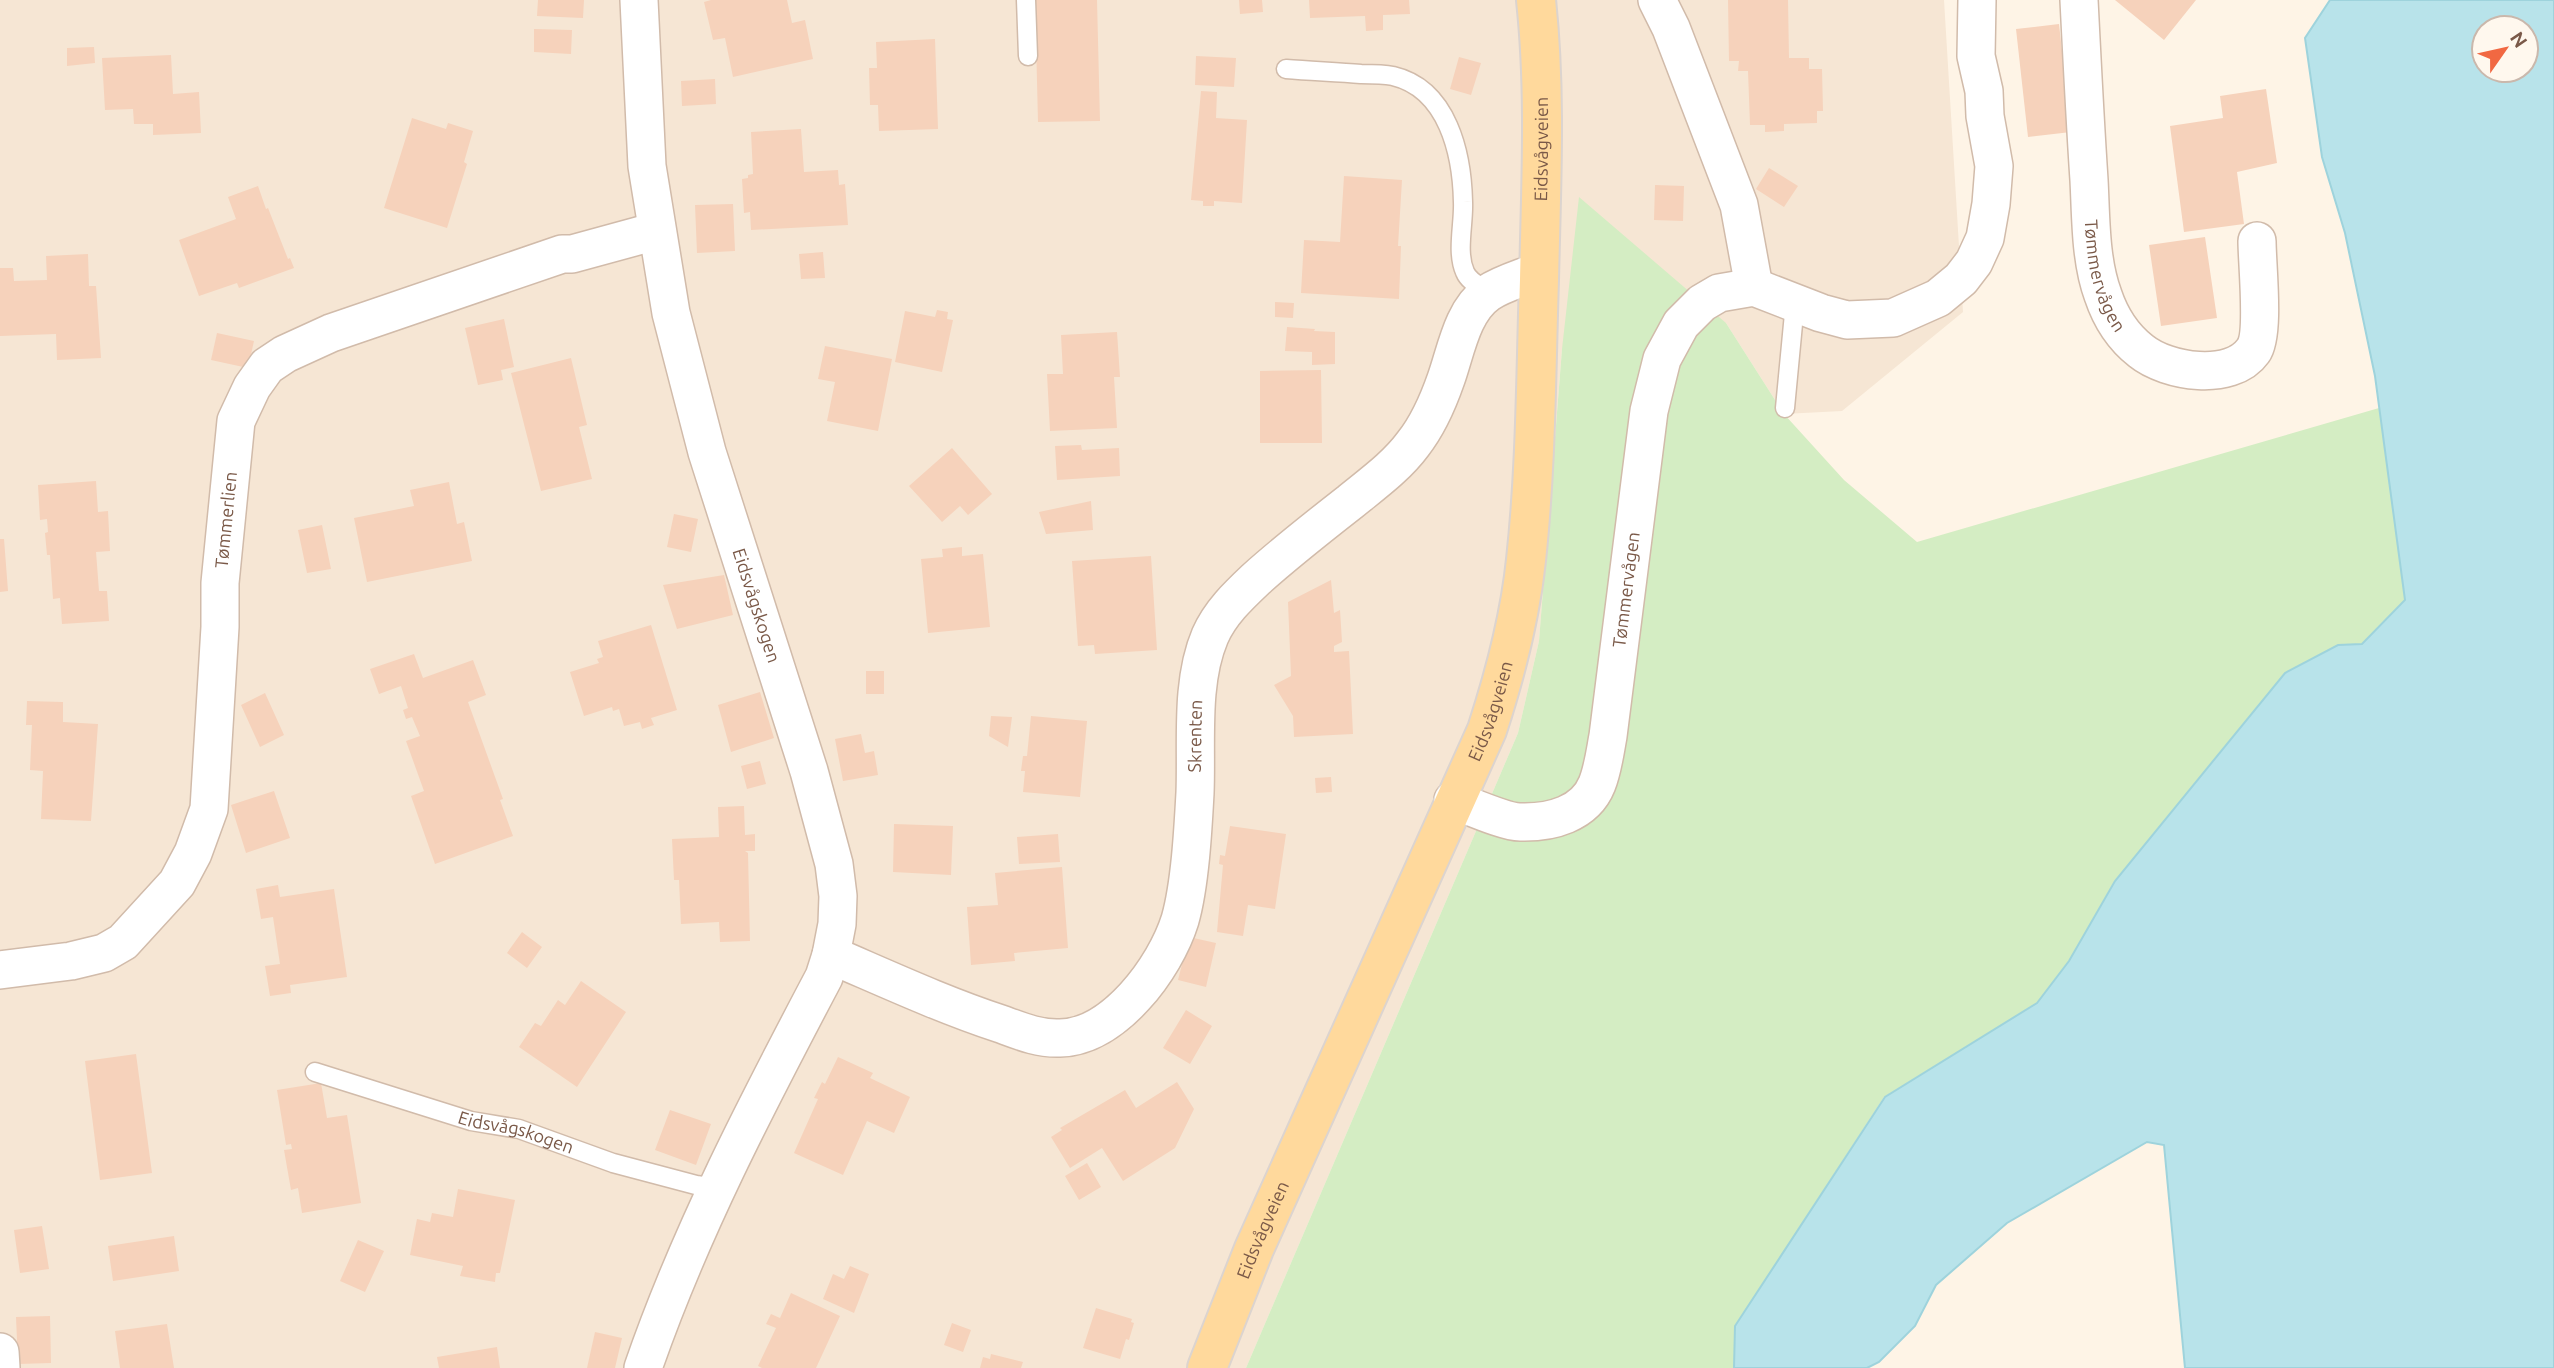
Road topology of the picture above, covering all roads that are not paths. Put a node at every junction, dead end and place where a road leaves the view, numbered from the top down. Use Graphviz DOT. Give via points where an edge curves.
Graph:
graph roads {
  1 [pos="639,0"];
  2 [pos="1026,0"];
  3 [pos="1536,0"];
  4 [pos="1657,0"];
  5 [pos="1977,0"];
  6 [pos="2079,0"];
  7 [pos="1028,56"];
  8 [pos="1286,69"];
  9 [pos="656,232"];
  10 [pos="2256,241"];
  11 [pos="1539,271"];
  12 [pos="1754,287"];
  13 [pos="1489,292"];
  14 [pos="1795,303"];
  15 [pos="1785,408"];
  16 [pos="1453,800"];
  17 [pos="831,956"];
  18 [pos="0,970"];
  19 [pos="315,1072"];
  20 [pos="717,1188"];
  21 [pos="0,1352"];
  22 [pos="1,1368"];
  23 [pos="643,1368"];
  24 [pos="1207,1368"];
  1 -- 9 [label="street, Eidsvågskogen" via="646,166"];
  2 -- 7 [label="lane"];
  3 -- 11 [label="main road, Eidsvågveien" via="1542,108"];
  4 -- 12 [label="street" via="1739,205"];
  5 -- 14 [label="street" via="1976,56 1994,166 1985,238 1974,262 1938,298 1893,318 1847,320"];
  6 -- 10 [label="street, Tømmervågen" via="2093,242 2102,293 2112,317 2142,352 2168,365 2189,370 2229,369 2254,351 2260,327"];
  8 -- 13 [label="lane" via="1392,76 1427,94 1441,111 1455,145 1463,202 1463,270"];
  9 -- 17 [label="street, Eidsvågskogen" via="671,313 707,452 826,831 838,896"];
  9 -- 18 [label="street, Tømmerlien" via="562,254 466,286 331,333 267,366 236,421 220,583 209,809 193,853 177,883 123,942 104,953 71,961"];
  11 -- 13 [label="street, Skrenten"];
  11 -- 16 [label="main road, Eidsvågveien" via="1527,549 1516,626 1487,730"];
  12 -- 14 [label="street"];
  12 -- 16 [label="street, Tømmervågen" via="1719,293 1702,303 1681,324 1662,359 1649,411 1610,723 1597,785 1585,804 1573,812 1518,822"];
  13 -- 17 [label="street, Skrenten" via="1467,319 1430,418 1413,445 1387,472 1240,593 1211,634 1198,687 1195,796 1185,897 1170,944 1136,996 1099,1027 1080,1035 1035,1036 966,1013"];
  14 -- 15 [label="lane"];
  16 -- 24 [label="main road, Eidsvågveien" via="1254,1249"];
  17 -- 20 [label="street, Eidsvågskogen"];
  19 -- 20 [label="lane, Eidsvågskogen" via="471,1121 519,1129 613,1163"];
  20 -- 23 [label="street, Eidsvågskogen"];
  21 -- 22 [label="street"];
}
